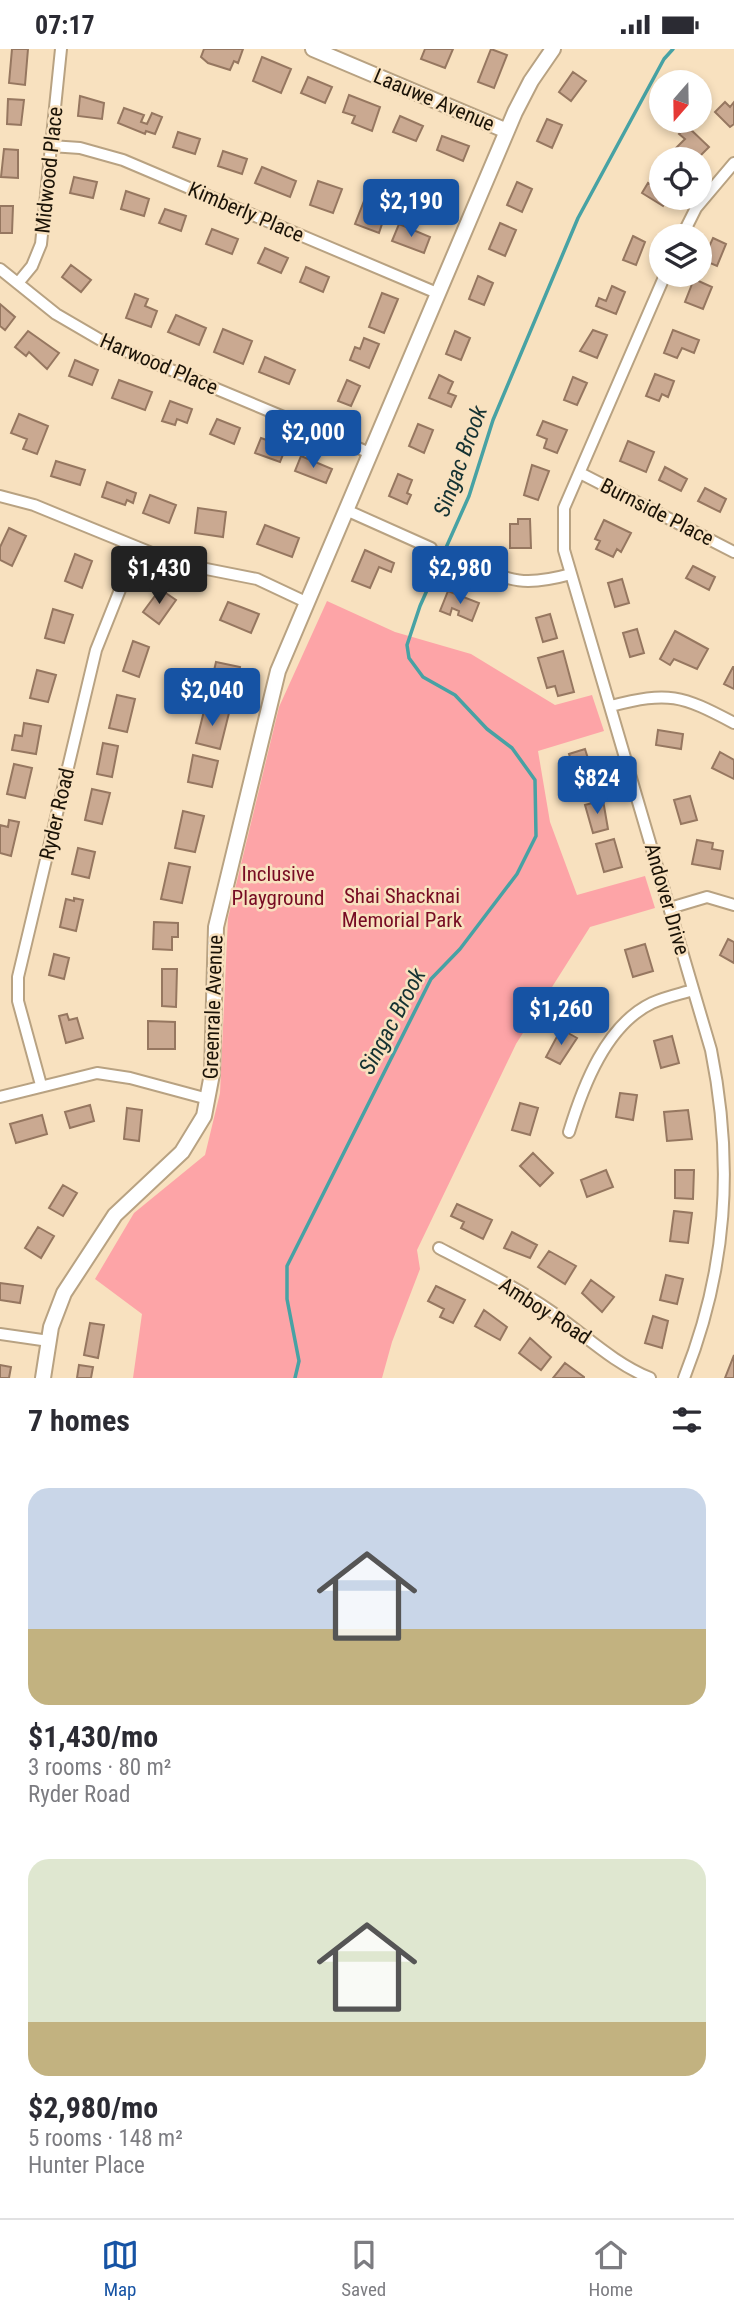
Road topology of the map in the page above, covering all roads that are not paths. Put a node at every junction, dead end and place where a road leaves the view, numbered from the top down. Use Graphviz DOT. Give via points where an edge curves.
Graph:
graph roads {
  1 [pos="61,49"];
  2 [pos="313,49"];
  3 [pos="553,49"];
  4 [pos="507,131"];
  5 [pos="51,146"];
  6 [pos="734,163"];
  7 [pos="688,224"];
  8 [pos="0,269"];
  9 [pos="18,283"];
  10 [pos="660,287"];
  11 [pos="437,293"];
  12 [pos="370,453"];
  13 [pos="580,473"];
  14 [pos="0,496"];
  15 [pos="346,510"];
  16 [pos="137,547"];
  17 [pos="431,548"];
  18 [pos="734,552"];
  19 [pos="462,560"];
  20 [pos="571,574"];
  21 [pos="308,603"];
  22 [pos="611,706"];
  23 [pos="734,723"];
  24 [pos="734,905"];
  25 [pos="670,908"];
  26 [pos="693,990"];
  27 [pos="41,1085"];
  28 [pos="0,1097"];
  29 [pos="208,1099"];
  30 [pos="729,1120"];
  31 [pos="569,1132"];
  32 [pos="439,1248"];
  33 [pos="0,1334"];
  34 [pos="49,1341"];
  35 [pos="43,1378"];
  36 [pos="650,1378"];
  37 [pos="684,1378"];
  1 -- 5 [label="street, Midwood Place"];
  2 -- 4 [label="street, Laauwe Avenue"];
  3 -- 4 [label="street, Laauwe Avenue" via="531,81"];
  4 -- 11 [label="street, Greenrale Avenue"];
  5 -- 9 [label="street, Midwood Place" via="41,244"];
  5 -- 11 [label="street, Kimberly Place" via="123,160"];
  6 -- 7 [label="street"];
  8 -- 9 [label="street, Harwood Place"];
  9 -- 12 [label="street, Harwood Place" via="56,314 104,342"];
  10 -- 13 [label="street, Andover Drive"];
  11 -- 12 [label="street, Greenrale Avenue"];
  12 -- 15 [label="street, Greenrale Avenue"];
  13 -- 18 [label="street, Burnside Place"];
  13 -- 20 [label="street, Andover Drive" via="562,519"];
  14 -- 16 [label="street"];
  15 -- 17 [label="street"];
  15 -- 21 [label="street, Greenrale Avenue"];
  16 -- 21 [label="street" via="197,569 257,579"];
  16 -- 27 [label="street, Ryder Road" via="96,650 18,977 18,1001"];
  19 -- 20 [label="street" via="520,582 544,582"];
  20 -- 22 [label="street, Andover Drive"];
  21 -- 29 [label="street, Greenrale Avenue" via="278,671 218,916"];
  22 -- 23 [label="street" via="645,697 676,697"];
  22 -- 25 [label="street, Andover Drive"];
  24 -- 25 [label="street" via="707,897"];
  25 -- 26 [label="street, Andover Drive"];
  26 -- 30 [label="street, Andover Drive"];
  26 -- 31 [label="street" via="653,1002 627,1020 579,1102"];
  27 -- 28 [label="street"];
  27 -- 29 [label="street" via="80,1075 114,1074"];
  29 -- 34 [label="street, Greenrale Avenue" via="204,1116 182,1152 104,1229 64,1293"];
  30 -- 37 [label="street, Andover Drive" via="721,1257 704,1326"];
  32 -- 36 [label="street, Amboy Road" via="550,1310 628,1368"];
  33 -- 34 [label="street"];
  34 -- 35 [label="street, Greenrale Avenue"];
}
